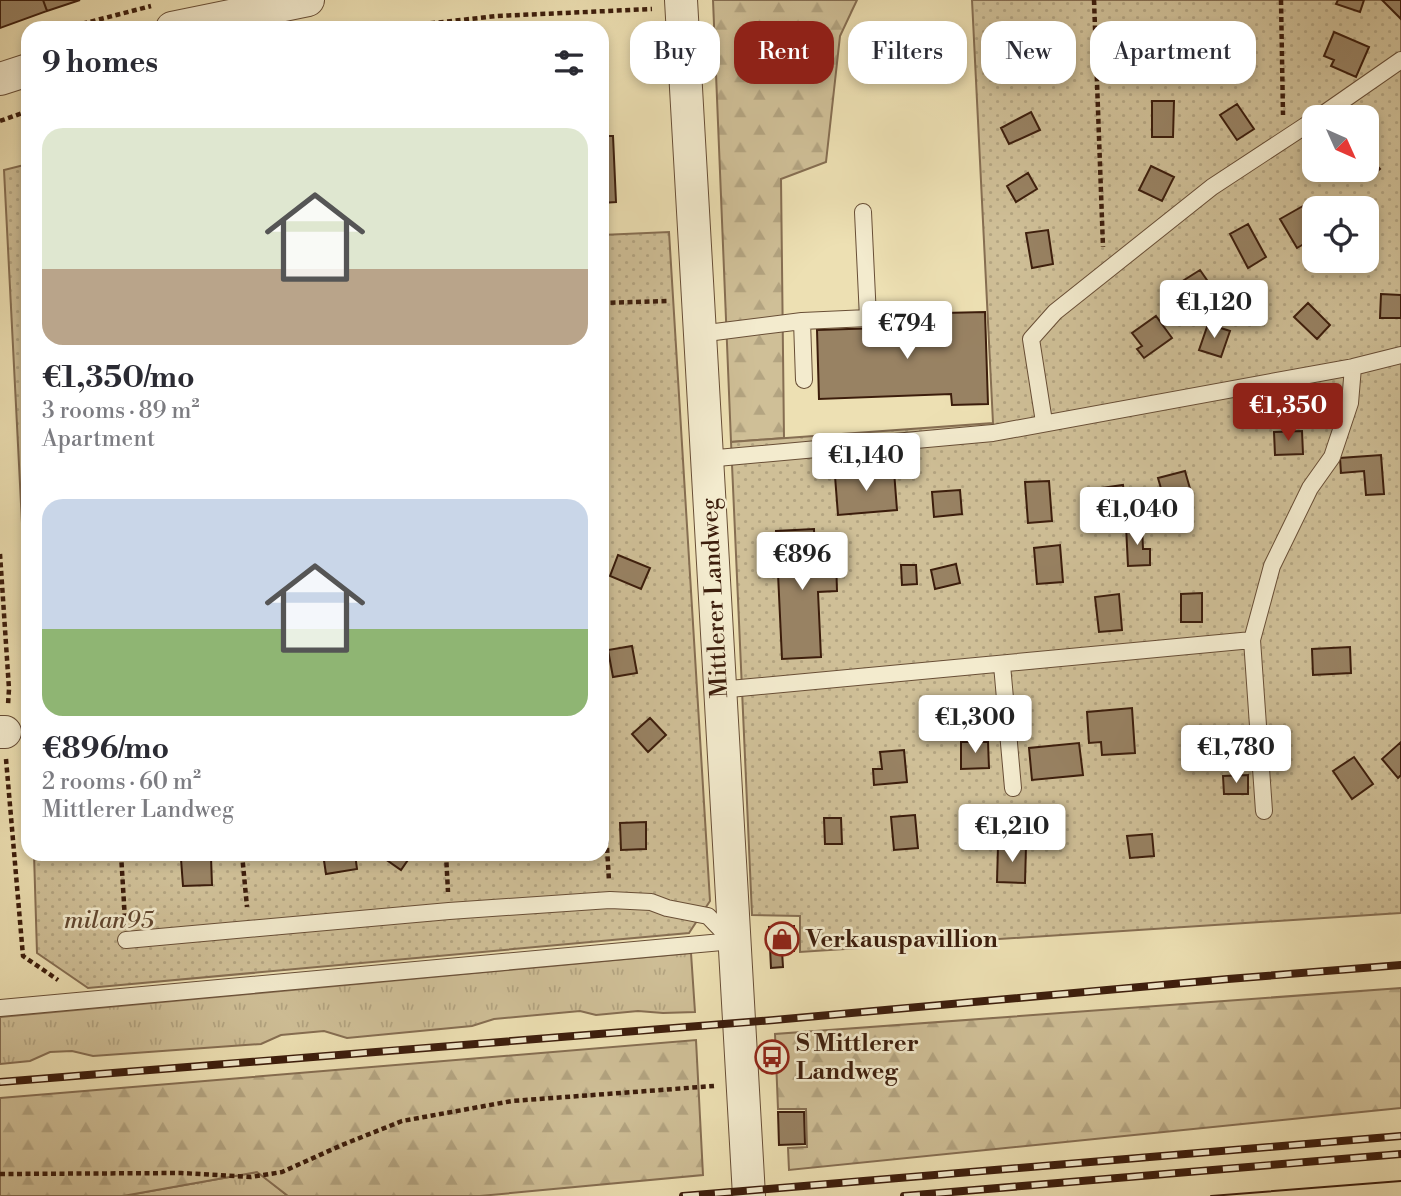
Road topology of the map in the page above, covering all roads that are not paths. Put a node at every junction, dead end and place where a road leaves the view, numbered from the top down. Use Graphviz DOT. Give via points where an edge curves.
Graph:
graph roads {
  1 [pos="308,0"];
  2 [pos="681,4"];
  3 [pos="165,16"];
  4 [pos="1401,60"];
  5 [pos="21,72"];
  6 [pos="0,79"];
  7 [pos="1336,105"];
  8 [pos="1302,128"];
  9 [pos="863,212"];
  10 [pos="802,321"];
  11 [pos="699,334"];
  12 [pos="1401,355"];
  13 [pos="1353,367"];
  14 [pos="804,380"];
  15 [pos="1044,422"];
  16 [pos="706,459"];
  17 [pos="1252,640"];
  18 [pos="1002,665"];
  19 [pos="719,690"];
  20 [pos="1013,788"];
  21 [pos="1264,811"];
  22 [pos="126,940"];
  23 [pos="733,941"];
  24 [pos="0,1009"];
  25 [pos="749,1196"];
  1 -- 3 [label="street"];
  2 -- 11 [label="street, Mittlerer Landweg"];
  4 -- 7 [label="lane"];
  5 -- 6 [label="street"];
  8 -- 15 [label="lane" via="1212,187 1055,312 1031,339"];
  9 -- 10 [label="lane" via="868,318"];
  10 -- 11 [label="lane"];
  10 -- 14 [label="lane"];
  11 -- 16 [label="street, Mittlerer Landweg"];
  12 -- 13 [label="lane"];
  13 -- 15 [label="lane"];
  13 -- 17 [label="lane" via="1350,403 1332,457 1310,488 1272,566"];
  15 -- 16 [label="lane" via="993,433"];
  16 -- 19 [label="street, Mittlerer Landweg"];
  17 -- 18 [label="lane"];
  17 -- 21 [label="lane"];
  18 -- 19 [label="lane"];
  18 -- 20 [label="lane"];
  19 -- 23 [label="street, Mittlerer Landweg"];
  22 -- 23 [label="lane" via="610,900 651,902 708,916"];
  23 -- 24 [label="lane"];
  23 -- 25 [label="street, Mittlerer Landweg"];
}
